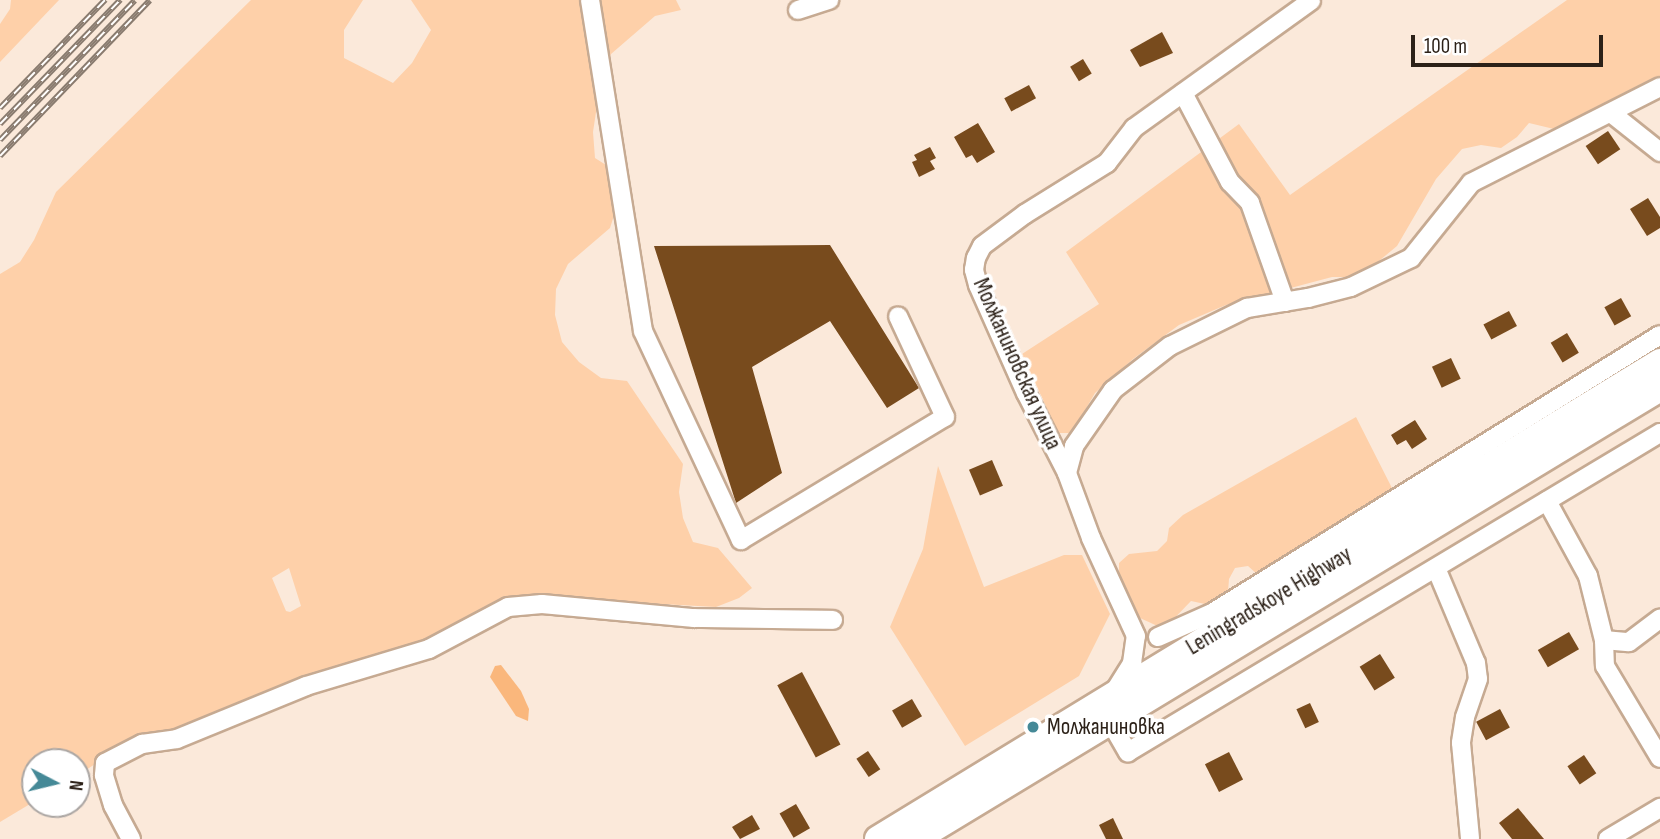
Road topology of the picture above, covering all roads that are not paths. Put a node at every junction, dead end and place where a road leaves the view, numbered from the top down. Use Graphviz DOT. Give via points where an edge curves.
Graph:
graph roads {
  1 [pos="590,0"];
  2 [pos="829,0"];
  3 [pos="1311,1"];
  4 [pos="798,10"];
  5 [pos="1660,87"];
  6 [pos="1182,93"];
  7 [pos="1611,113"];
  8 [pos="1660,152"];
  9 [pos="1285,302"];
  10 [pos="898,316"];
  11 [pos="1660,335"];
  12 [pos="1660,362"];
  13 [pos="1660,388"];
  14 [pos="1660,433"];
  15 [pos="1067,473"];
  16 [pos="1547,501"];
  17 [pos="1436,568"];
  18 [pos="1129,618"];
  19 [pos="1660,619"];
  20 [pos="833,620"];
  21 [pos="1221,630"];
  22 [pos="1158,637"];
  23 [pos="1604,640"];
  24 [pos="1109,711"];
  25 [pos="1660,758"];
  26 [pos="1660,808"];
  27 [pos="131,839"];
  28 [pos="878,839"];
  29 [pos="916,839"];
  30 [pos="1470,839"];
  31 [pos="1608,839"];
  1 -- 10 [label="street" via="643,331 741,540 945,417"];
  2 -- 4 [label="street"];
  3 -- 6 [label="street, Молжаниновская улица"];
  5 -- 7 [label="street, Молжаниновская улица"];
  6 -- 9 [label="street" via="1230,182 1250,203"];
  6 -- 15 [label="street, Молжаниновская улица" via="1134,128 1107,163 1025,214 982,246 976,258 978,285"];
  7 -- 8 [label="street"];
  7 -- 9 [label="street, Молжаниновская улица" via="1471,183 1411,258 1350,287"];
  9 -- 15 [label="street, Молжаниновская улица" via="1247,307 1170,346 1113,390 1074,446"];
  11 -- 22 [label="street" via="1212,613"];
  12 -- 21 [label="highway, Leningradskoye Highway"];
  13 -- 24 [label="highway, Leningradskoye Highway"];
  14 -- 16 [label="street"];
  15 -- 18 [label="street, Молжаниновская улица"];
  16 -- 17 [label="street"];
  16 -- 23 [label="street" via="1588,576"];
  17 -- 24 [label="street" via="1128,752"];
  17 -- 30 [label="street" via="1476,663 1478,679 1461,743"];
  18 -- 22 [label="street"];
  18 -- 24 [label="street, Молжаниновская улица" via="1136,636 1132,663"];
  19 -- 23 [label="street" via="1629,642"];
  20 -- 27 [label="street" via="694,618 542,604 508,607 429,649 306,686 177,739 142,744 105,763 113,805"];
  21 -- 22 [label="street" via="1188,640"];
  21 -- 24 [label="highway, Leningradskoye Highway"];
  23 -- 25 [label="street" via="1605,666"];
  24 -- 28 [label="highway, Leningradskoye Highway"];
  24 -- 29 [label="highway, Leningradskoye Highway"];
  26 -- 31 [label="street"];
}
